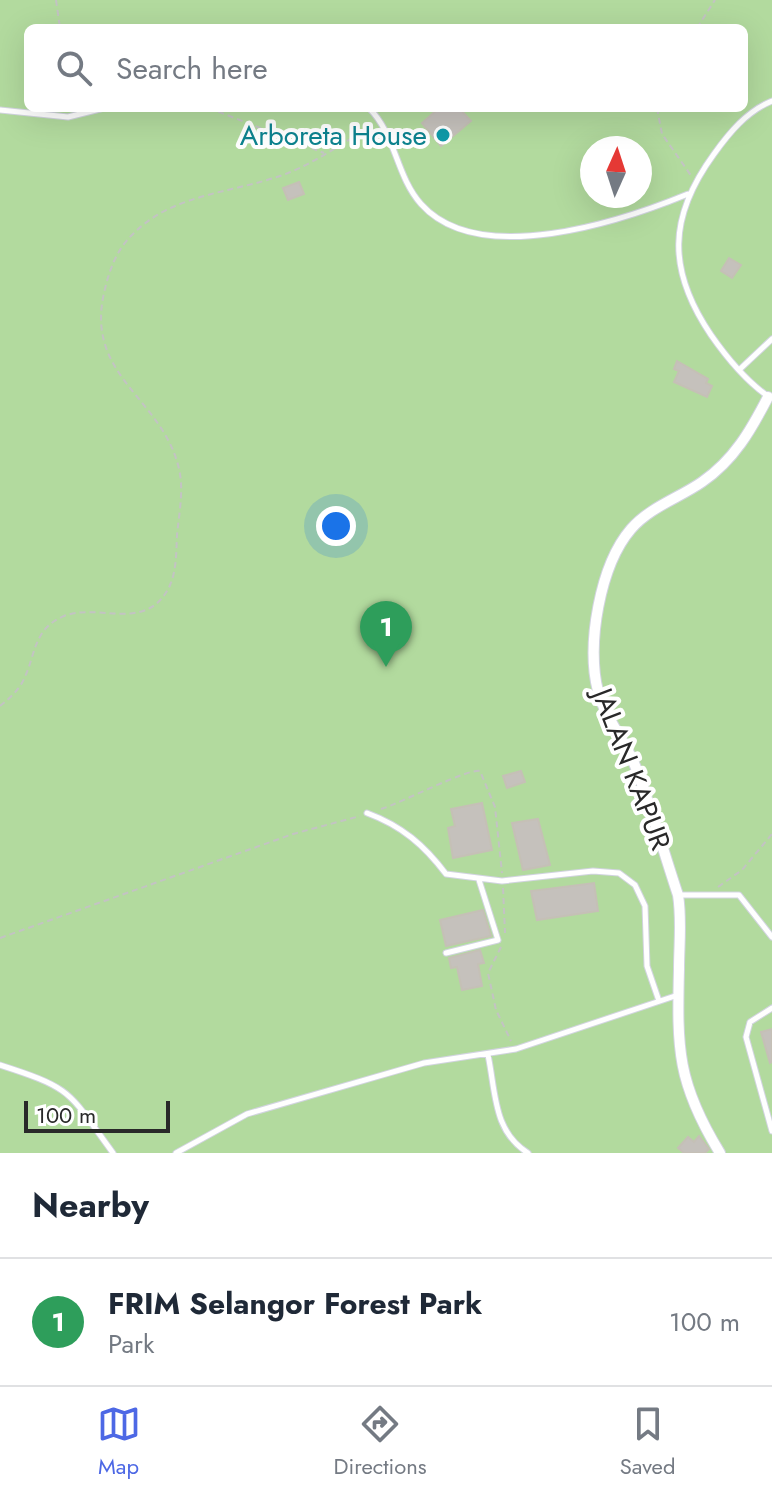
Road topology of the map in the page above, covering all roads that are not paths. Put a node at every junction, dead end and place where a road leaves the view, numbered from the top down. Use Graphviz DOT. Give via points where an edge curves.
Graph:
graph roads {
  1 [pos="772,101"];
  2 [pos="0,110"];
  3 [pos="88,112"];
  4 [pos="373,112"];
  5 [pos="688,194"];
  6 [pos="772,339"];
  7 [pos="739,370"];
  8 [pos="770,398"];
  9 [pos="367,813"];
  10 [pos="479,880"];
  11 [pos="678,895"];
  12 [pos="772,937"];
  13 [pos="446,953"];
  14 [pos="678,995"];
  15 [pos="659,1001"];
  16 [pos="772,1008"];
  17 [pos="488,1055"];
  18 [pos="0,1065"];
  19 [pos="772,1131"];
  20 [pos="113,1153"];
  21 [pos="176,1153"];
  22 [pos="528,1153"];
  23 [pos="720,1153"];
  1 -- 5 [label="lane" via="746,117"];
  2 -- 3 [label="lane" via="68,117"];
  4 -- 5 [label="lane" via="414,196 436,217 468,230 568,230 630,216"];
  5 -- 7 [label="lane" via="679,239 681,279 705,325"];
  6 -- 7 [label="lane"];
  7 -- 8 [label="lane"];
  8 -- 11 [label="street, JALAN KAPUR" via="720,468 631,529 600,596 598,692 635,764"];
  9 -- 10 [label="lane" via="394,824 427,849 446,874"];
  10 -- 13 [label="lane" via="498,940"];
  10 -- 15 [label="lane" via="593,871 628,878 645,906 647,966"];
  11 -- 12 [label="lane" via="739,895"];
  11 -- 14 [label="street, JALAN KAPUR"];
  14 -- 15 [label="lane"];
  14 -- 23 [label="street, JALAN KAPUR" via="687,1090"];
  15 -- 17 [label="lane"];
  16 -- 19 [label="lane" via="750,1022 746,1037"];
  17 -- 21 [label="lane" via="424,1063 247,1114"];
  17 -- 22 [label="lane" via="503,1129"];
  18 -- 20 [label="lane" via="71,1095"];
}
